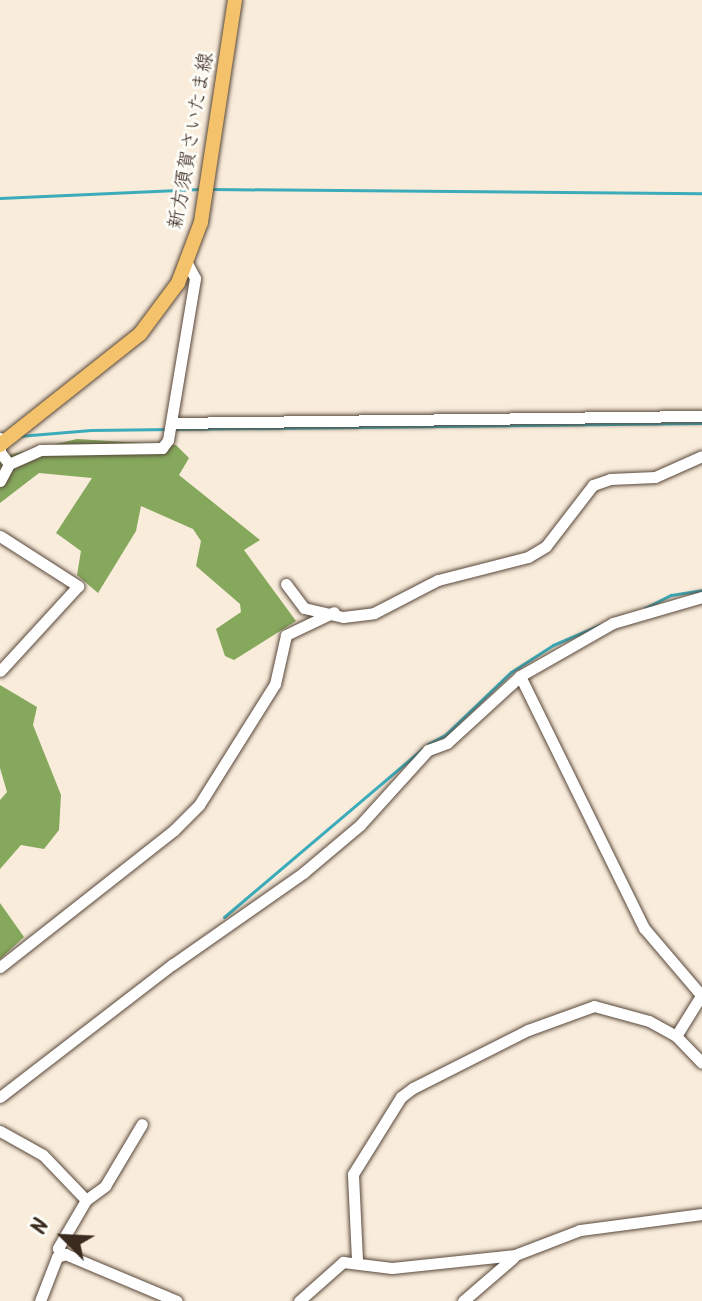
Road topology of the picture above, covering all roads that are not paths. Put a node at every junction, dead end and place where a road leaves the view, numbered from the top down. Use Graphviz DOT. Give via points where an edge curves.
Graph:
graph roads {
  1 [pos="235,0"];
  2 [pos="187,263"];
  3 [pos="702,416"];
  4 [pos="171,423"];
  5 [pos="1,442"];
  6 [pos="702,456"];
  7 [pos="9,464"];
  8 [pos="0,481"];
  9 [pos="0,536"];
  10 [pos="286,584"];
  11 [pos="702,597"];
  12 [pos="334,612"];
  13 [pos="0,671"];
  14 [pos="520,676"];
  15 [pos="0,967"];
  16 [pos="701,995"];
  17 [pos="676,1036"];
  18 [pos="702,1063"];
  19 [pos="0,1097"];
  20 [pos="142,1124"];
  21 [pos="0,1131"];
  22 [pos="86,1200"];
  23 [pos="702,1214"];
  24 [pos="62,1255"];
  25 [pos="515,1255"];
  26 [pos="357,1260"];
  27 [pos="40,1301"];
  28 [pos="177,1301"];
  29 [pos="299,1301"];
  30 [pos="463,1301"];
  1 -- 2 [label="main road, 新方須賀さいたま線" via="201,222"];
  2 -- 4 [label="street" via="195,278"];
  2 -- 5 [label="main road, 新方須賀さいたま線" via="166,303 140,334"];
  3 -- 4 [label="street"];
  4 -- 7 [label="street" via="168,440 151,451 40,450"];
  5 -- 7 [label="street" via="0,452"];
  6 -- 12 [label="street" via="655,477 593,485 546,546 528,557 438,580 374,613 343,617"];
  7 -- 8 [label="street"];
  9 -- 13 [label="street" via="78,586"];
  10 -- 12 [label="street" via="304,608"];
  11 -- 14 [label="street" via="613,623"];
  12 -- 15 [label="street" via="286,635 275,684 199,805"];
  14 -- 16 [label="street" via="644,928"];
  14 -- 19 [label="street" via="447,743 428,750 360,825 303,873"];
  16 -- 17 [label="street"];
  17 -- 18 [label="street"];
  17 -- 26 [label="street" via="649,1021 594,1006 528,1030 413,1088 401,1097 353,1174"];
  20 -- 22 [label="street" via="105,1186"];
  21 -- 22 [label="street" via="43,1155"];
  22 -- 24 [label="street" via="58,1248"];
  23 -- 25 [label="street" via="580,1230"];
  24 -- 27 [label="street"];
  24 -- 28 [label="street"];
  25 -- 26 [label="street" via="392,1268"];
  25 -- 30 [label="street"];
  26 -- 29 [label="street" via="343,1262"];
}
